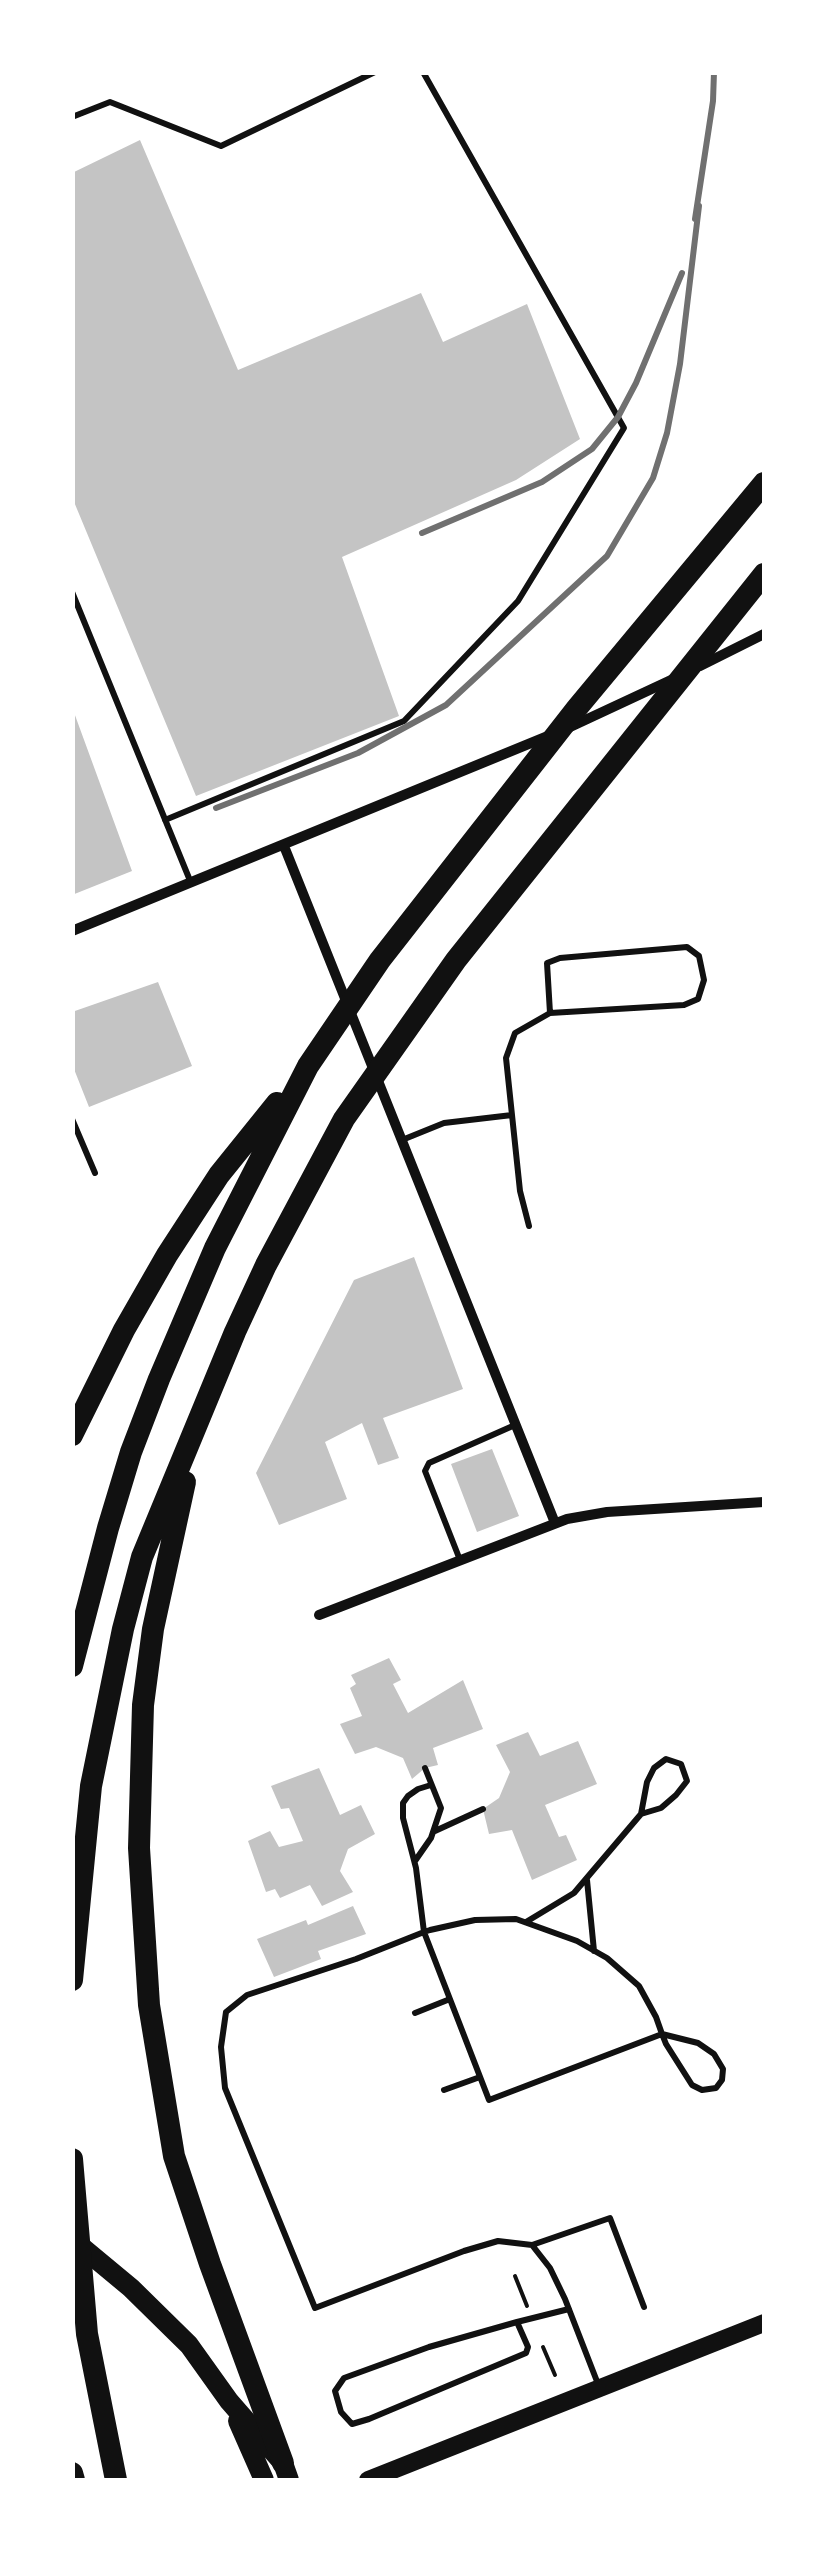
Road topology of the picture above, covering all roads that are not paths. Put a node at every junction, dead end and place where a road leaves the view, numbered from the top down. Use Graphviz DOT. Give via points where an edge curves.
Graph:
graph roads {
  1 [pos="375,72"];
  2 [pos="423,72"];
  3 [pos="72,117"];
  4 [pos="764,483"];
  5 [pos="764,574"];
  6 [pos="72,592"];
  7 [pos="764,634"];
  8 [pos="165,820"];
  9 [pos="284,846"];
  10 [pos="191,884"];
  11 [pos="72,931"];
  12 [pos="550,1013"];
  13 [pos="314,1058"];
  14 [pos="512,1116"];
  15 [pos="72,1119"];
  16 [pos="402,1140"];
  17 [pos="94,1173"];
  18 [pos="529,1226"];
  19 [pos="203,1410"];
  20 [pos="516,1425"];
  21 [pos="72,1435"];
  22 [pos="764,1502"];
  23 [pos="555,1523"];
  24 [pos="460,1560"];
  25 [pos="319,1615"];
  26 [pos="72,1666"];
  27 [pos="425,1768"];
  28 [pos="431,1785"];
  29 [pos="483,1809"];
  30 [pos="641,1814"];
  31 [pos="434,1832"];
  32 [pos="414,1862"];
  33 [pos="587,1878"];
  34 [pos="525,1922"];
  35 [pos="424,1932"];
  36 [pos="594,1951"];
  37 [pos="72,1980"];
  38 [pos="450,1999"];
  39 [pos="415,2013"];
  40 [pos="662,2034"];
  41 [pos="480,2077"];
  42 [pos="444,2090"];
  43 [pos="72,2158"];
  44 [pos="73,2173"];
  45 [pos="72,2240"];
  46 [pos="532,2245"];
  47 [pos="644,2307"];
  48 [pos="569,2309"];
  49 [pos="517,2322"];
  50 [pos="764,2323"];
  51 [pos="600,2389"];
  52 [pos="229,2401"];
  53 [pos="286,2472"];
  54 [pos="116,2480"];
  55 [pos="264,2480"];
  56 [pos="368,2480"];
  1 -- 3 [label="lane" via="221,146 110,102"];
  2 -- 8 [label="lane" via="624,428 518,601 404,721"];
  4 -- 13 [label="highway" via="576,708 380,960"];
  5 -- 19 [label="highway" via="456,960 344,1120 266,1265"];
  6 -- 8 [label="lane"];
  7 -- 9 [label="street" via="606,712"];
  8 -- 10 [label="lane"];
  9 -- 10 [label="street"];
  9 -- 16 [label="street"];
  10 -- 11 [label="street"];
  12 -- 12 [label="lane" via="684,1005 698,999 704,980 699,956 687,947 560,958 547,963"];
  12 -- 14 [label="lane" via="515,1034 506,1058"];
  13 -- 21 [label="highway" via="191,1216 144,1292"];
  13 -- 26 [label="highway" via="222,1233 158,1379 108,1528"];
  14 -- 16 [label="lane" via="444,1123"];
  14 -- 18 [label="lane"];
  15 -- 17 [label="lane"];
  16 -- 20 [label="street"];
  19 -- 37 [label="highway" via="142,1557 123,1629 91,1786"];
  19 -- 53 [label="highway" via="169,1549 143,1705 144,1944 153,2044 174,2156"];
  20 -- 23 [label="street"];
  20 -- 24 [label="lane" via="429,1463 425,1472"];
  22 -- 23 [label="street" via="592,1513"];
  23 -- 24 [label="street"];
  24 -- 25 [label="street"];
  27 -- 28 [label="lane"];
  28 -- 31 [label="lane" via="441,1808"];
  28 -- 32 [label="lane" via="403,1803"];
  29 -- 31 [label="lane"];
  30 -- 30 [label="lane" via="676,1795 687,1780 681,1764 666,1759 654,1768"];
  30 -- 33 [label="lane"];
  31 -- 32 [label="lane"];
  32 -- 35 [label="lane"];
  33 -- 34 [label="lane"];
  33 -- 36 [label="lane"];
  34 -- 35 [label="lane" via="474,1920"];
  34 -- 36 [label="lane"];
  35 -- 38 [label="lane"];
  35 -- 46 [label="lane" via="247,1996 226,2012 225,2088 315,2308 464,2251 498,2242"];
  36 -- 40 [label="lane" via="639,1986"];
  38 -- 39 [label="lane"];
  38 -- 41 [label="lane"];
  40 -- 40 [label="lane" via="692,2085 716,2088 724,2069 714,2054"];
  40 -- 41 [label="lane" via="489,2100"];
  41 -- 42 [label="lane"];
  43 -- 44 [label="highway"];
  44 -- 54 [label="highway" via="87,2334"];
  45 -- 52 [label="main road" via="162,2317"];
  46 -- 47 [label="lane" via="610,2218"];
  46 -- 48 [label="lane"];
  48 -- 49 [label="lane"];
  48 -- 51 [label="lane"];
  49 -- 49 [label="lane" via="344,2378 335,2391 341,2412 352,2424 368,2419 526,2353"];
  50 -- 51 [label="main road"];
  51 -- 56 [label="main road"];
  52 -- 53 [label="main road"];
  52 -- 55 [label="main road"];
}
